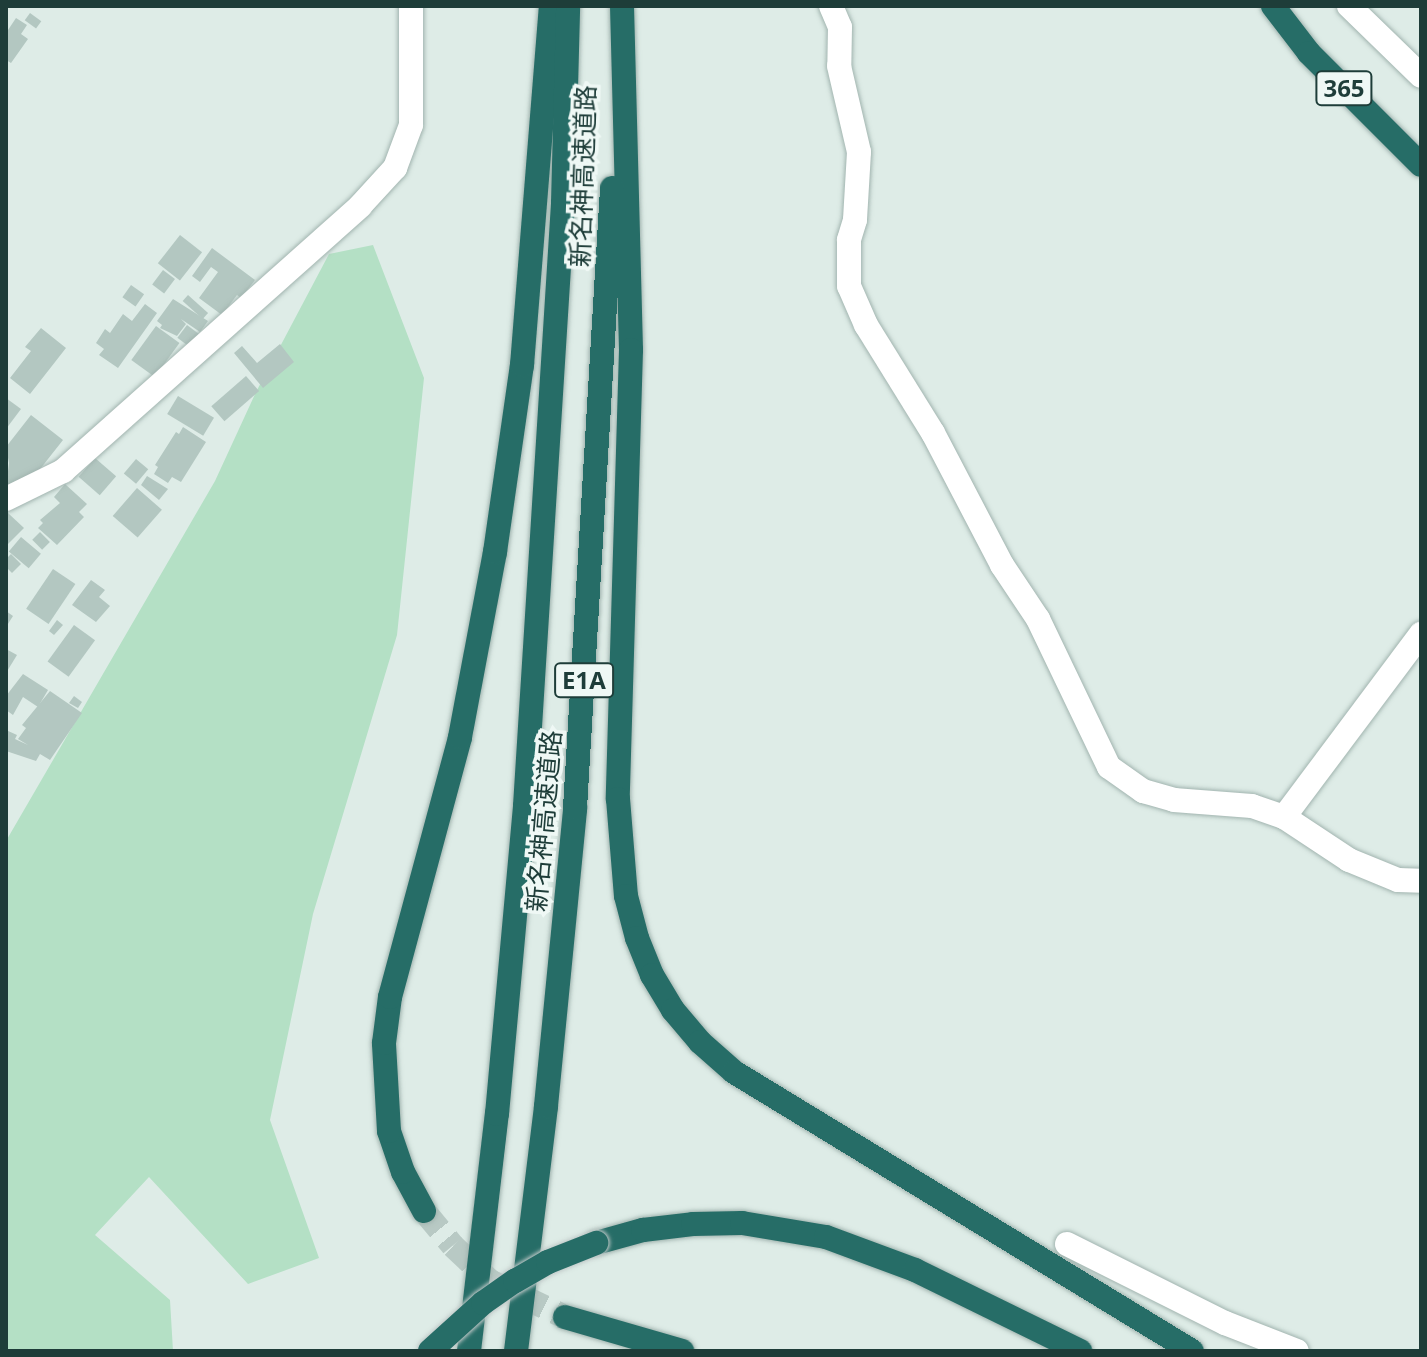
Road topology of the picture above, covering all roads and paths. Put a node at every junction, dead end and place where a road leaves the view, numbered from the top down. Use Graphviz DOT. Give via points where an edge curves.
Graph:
graph roads {
  1 [pos="411,6"];
  2 [pos="551,6"];
  3 [pos="568,6"];
  4 [pos="619,6"];
  5 [pos="831,6"];
  6 [pos="1273,6"];
  7 [pos="1349,6"];
  8 [pos="1421,76"];
  9 [pos="1421,165"];
  10 [pos="6,499"];
  11 [pos="1421,634"];
  12 [pos="1284,817"];
  13 [pos="1421,881"];
  14 [pos="424,1211"];
  15 [pos="1067,1244"];
  16 [pos="565,1317"];
  17 [pos="430,1351"];
  18 [pos="469,1351"];
  19 [pos="516,1351"];
  20 [pos="682,1351"];
  21 [pos="1080,1351"];
  22 [pos="1192,1351"];
  23 [pos="1297,1351"];
  1 -- 10 [label="street" via="411,125 395,168 360,206 63,471"];
  2 -- 14 [label="highway" via="522,365 495,552 460,737 390,997 384,1043 389,1131"];
  3 -- 18 [label="highway, 新名神高速道路 / E1A" via="563,203 525,806"];
  4 -- 19 [label="highway, 新名神高速道路 / E1A" via="597,487 575,808"];
  4 -- 22 [label="highway" via="631,350 618,799 626,896 652,975 700,1042 734,1072"];
  5 -- 12 [label="street" via="840,27 839,66 859,152 849,286 1002,565 1038,619 1109,767 1143,791 1174,800 1252,806"];
  6 -- 9 [label="highway, 365" via="1309,53"];
  7 -- 8 [label="street"];
  11 -- 12 [label="street"];
  12 -- 13 [label="street" via="1349,860 1398,880"];
  15 -- 23 [label="street" via="1225,1323"];
  16 -- 20 [label="highway"];
  17 -- 21 [label="highway, bridge" via="483,1303 548,1262 643,1230 742,1223 826,1237 915,1270"];
}
